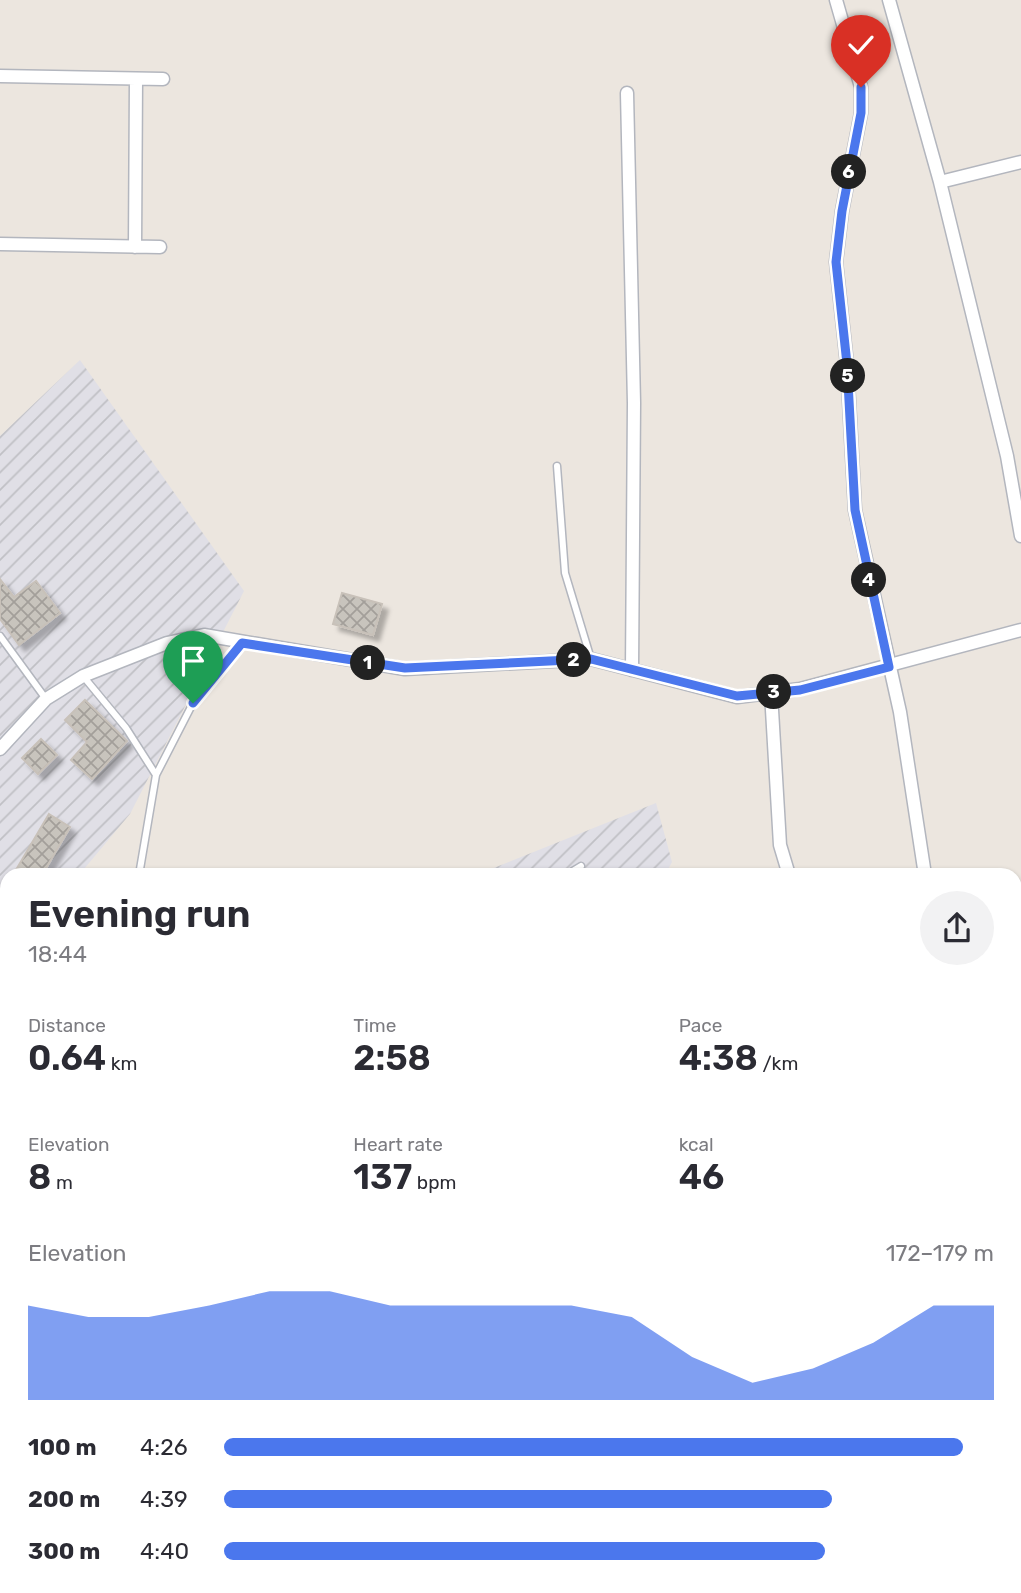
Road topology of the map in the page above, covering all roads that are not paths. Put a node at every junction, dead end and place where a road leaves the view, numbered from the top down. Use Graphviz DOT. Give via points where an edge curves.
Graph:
graph roads {
  1 [pos="836,0"];
  2 [pos="889,0"];
  3 [pos="0,76"];
  4 [pos="136,79"];
  5 [pos="163,79"];
  6 [pos="627,93"];
  7 [pos="1021,162"];
  8 [pos="940,183"];
  9 [pos="0,244"];
  10 [pos="135,247"];
  11 [pos="160,247"];
  12 [pos="557,466"];
  13 [pos="1021,536"];
  14 [pos="1021,630"];
  15 [pos="0,636"];
  16 [pos="242,643"];
  17 [pos="591,659"];
  18 [pos="889,667"];
  19 [pos="632,670"];
  20 [pos="83,677"];
  21 [pos="771,693"];
  22 [pos="46,699"];
  23 [pos="1,744"];
  24 [pos="156,775"];
  25 [pos="581,866"];
  26 [pos="140,868"];
  27 [pos="578,868"];
  28 [pos="787,868"];
  29 [pos="924,868"];
  1 -- 18 [label="street" via="861,87 861,113 836,262 847,364 849,446 858,533"];
  2 -- 8 [label="street"];
  3 -- 4 [label="street"];
  4 -- 5 [label="street"];
  4 -- 10 [label="street"];
  6 -- 19 [label="street" via="634,403"];
  7 -- 8 [label="street"];
  8 -- 13 [label="street" via="1007,456"];
  9 -- 10 [label="street"];
  10 -- 11 [label="street"];
  12 -- 17 [label="lane" via="565,573"];
  14 -- 18 [label="street"];
  15 -- 22 [label="lane"];
  16 -- 17 [label="street" via="405,668"];
  16 -- 20 [label="street" via="204,635 167,643"];
  16 -- 24 [label="lane" via="193,703"];
  17 -- 19 [label="street"];
  18 -- 21 [label="street"];
  18 -- 29 [label="street" via="911,771"];
  19 -- 21 [label="street" via="737,696"];
  20 -- 22 [label="street"];
  20 -- 24 [label="lane" via="126,728"];
  21 -- 28 [label="street" via="780,845"];
  22 -- 23 [label="street"];
  24 -- 26 [label="lane"];
  25 -- 27 [label="lane"];
}
